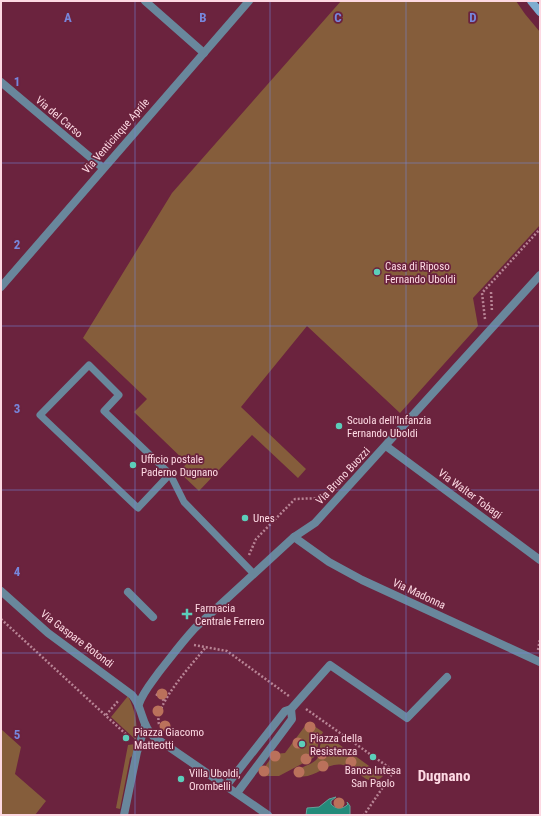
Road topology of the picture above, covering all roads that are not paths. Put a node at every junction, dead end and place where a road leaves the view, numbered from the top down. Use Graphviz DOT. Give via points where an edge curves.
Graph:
graph roads {
  1 [pos="144,1"];
  2 [pos="249,1"];
  3 [pos="531,1"];
  4 [pos="540,12"];
  5 [pos="204,52"];
  6 [pos="1,82"];
  7 [pos="103,168"];
  8 [pos="540,275"];
  9 [pos="1,287"];
  10 [pos="386,446"];
  11 [pos="170,474"];
  12 [pos="294,537"];
  13 [pos="540,560"];
  14 [pos="253,573"];
  15 [pos="1,591"];
  16 [pos="128,592"];
  17 [pos="153,617"];
  18 [pos="540,662"];
  19 [pos="447,677"];
  20 [pos="139,704"];
  21 [pos="291,709"];
  22 [pos="145,726"];
  23 [pos="226,786"];
  24 [pos="236,793"];
  25 [pos="124,815"];
  26 [pos="268,815"];
  1 -- 5 [label="street"];
  2 -- 5 [label="street, Via Venticinque Aprile"];
  3 -- 4 [label="main road"];
  5 -- 7 [label="street, Via Venticinque Aprile"];
  6 -- 7 [label="street, Via del Carso"];
  7 -- 9 [label="street, Via Venticinque Aprile"];
  8 -- 10 [label="street, Via Bruno Buozzi"];
  10 -- 12 [label="street, Via Bruno Buozzi" via="315,523"];
  10 -- 13 [label="street, Via Walter Tobagi"];
  11 -- 11 [label="lane" via="104,411 119,395 88,365 40,416 138,508"];
  11 -- 14 [label="lane" via="184,502"];
  12 -- 14 [label="street, Via Bruno Buozzi"];
  12 -- 18 [label="street, Via Madonna" via="329,562 362,580"];
  14 -- 20 [label="street, Via Bruno Buozzi" via="181,643 142,696"];
  15 -- 20 [label="street, Via Gaspare Rotondi" via="48,633 122,687"];
  16 -- 17 [label="street"];
  19 -- 21 [label="street" via="407,718 330,665"];
  20 -- 22 [label="street"];
  21 -- 23 [label="street" via="285,711"];
  21 -- 24 [label="street" via="292,719"];
  22 -- 23 [label="street" via="153,736"];
  22 -- 25 [label="street"];
  23 -- 24 [label="street"];
  24 -- 26 [label="street"];
}
